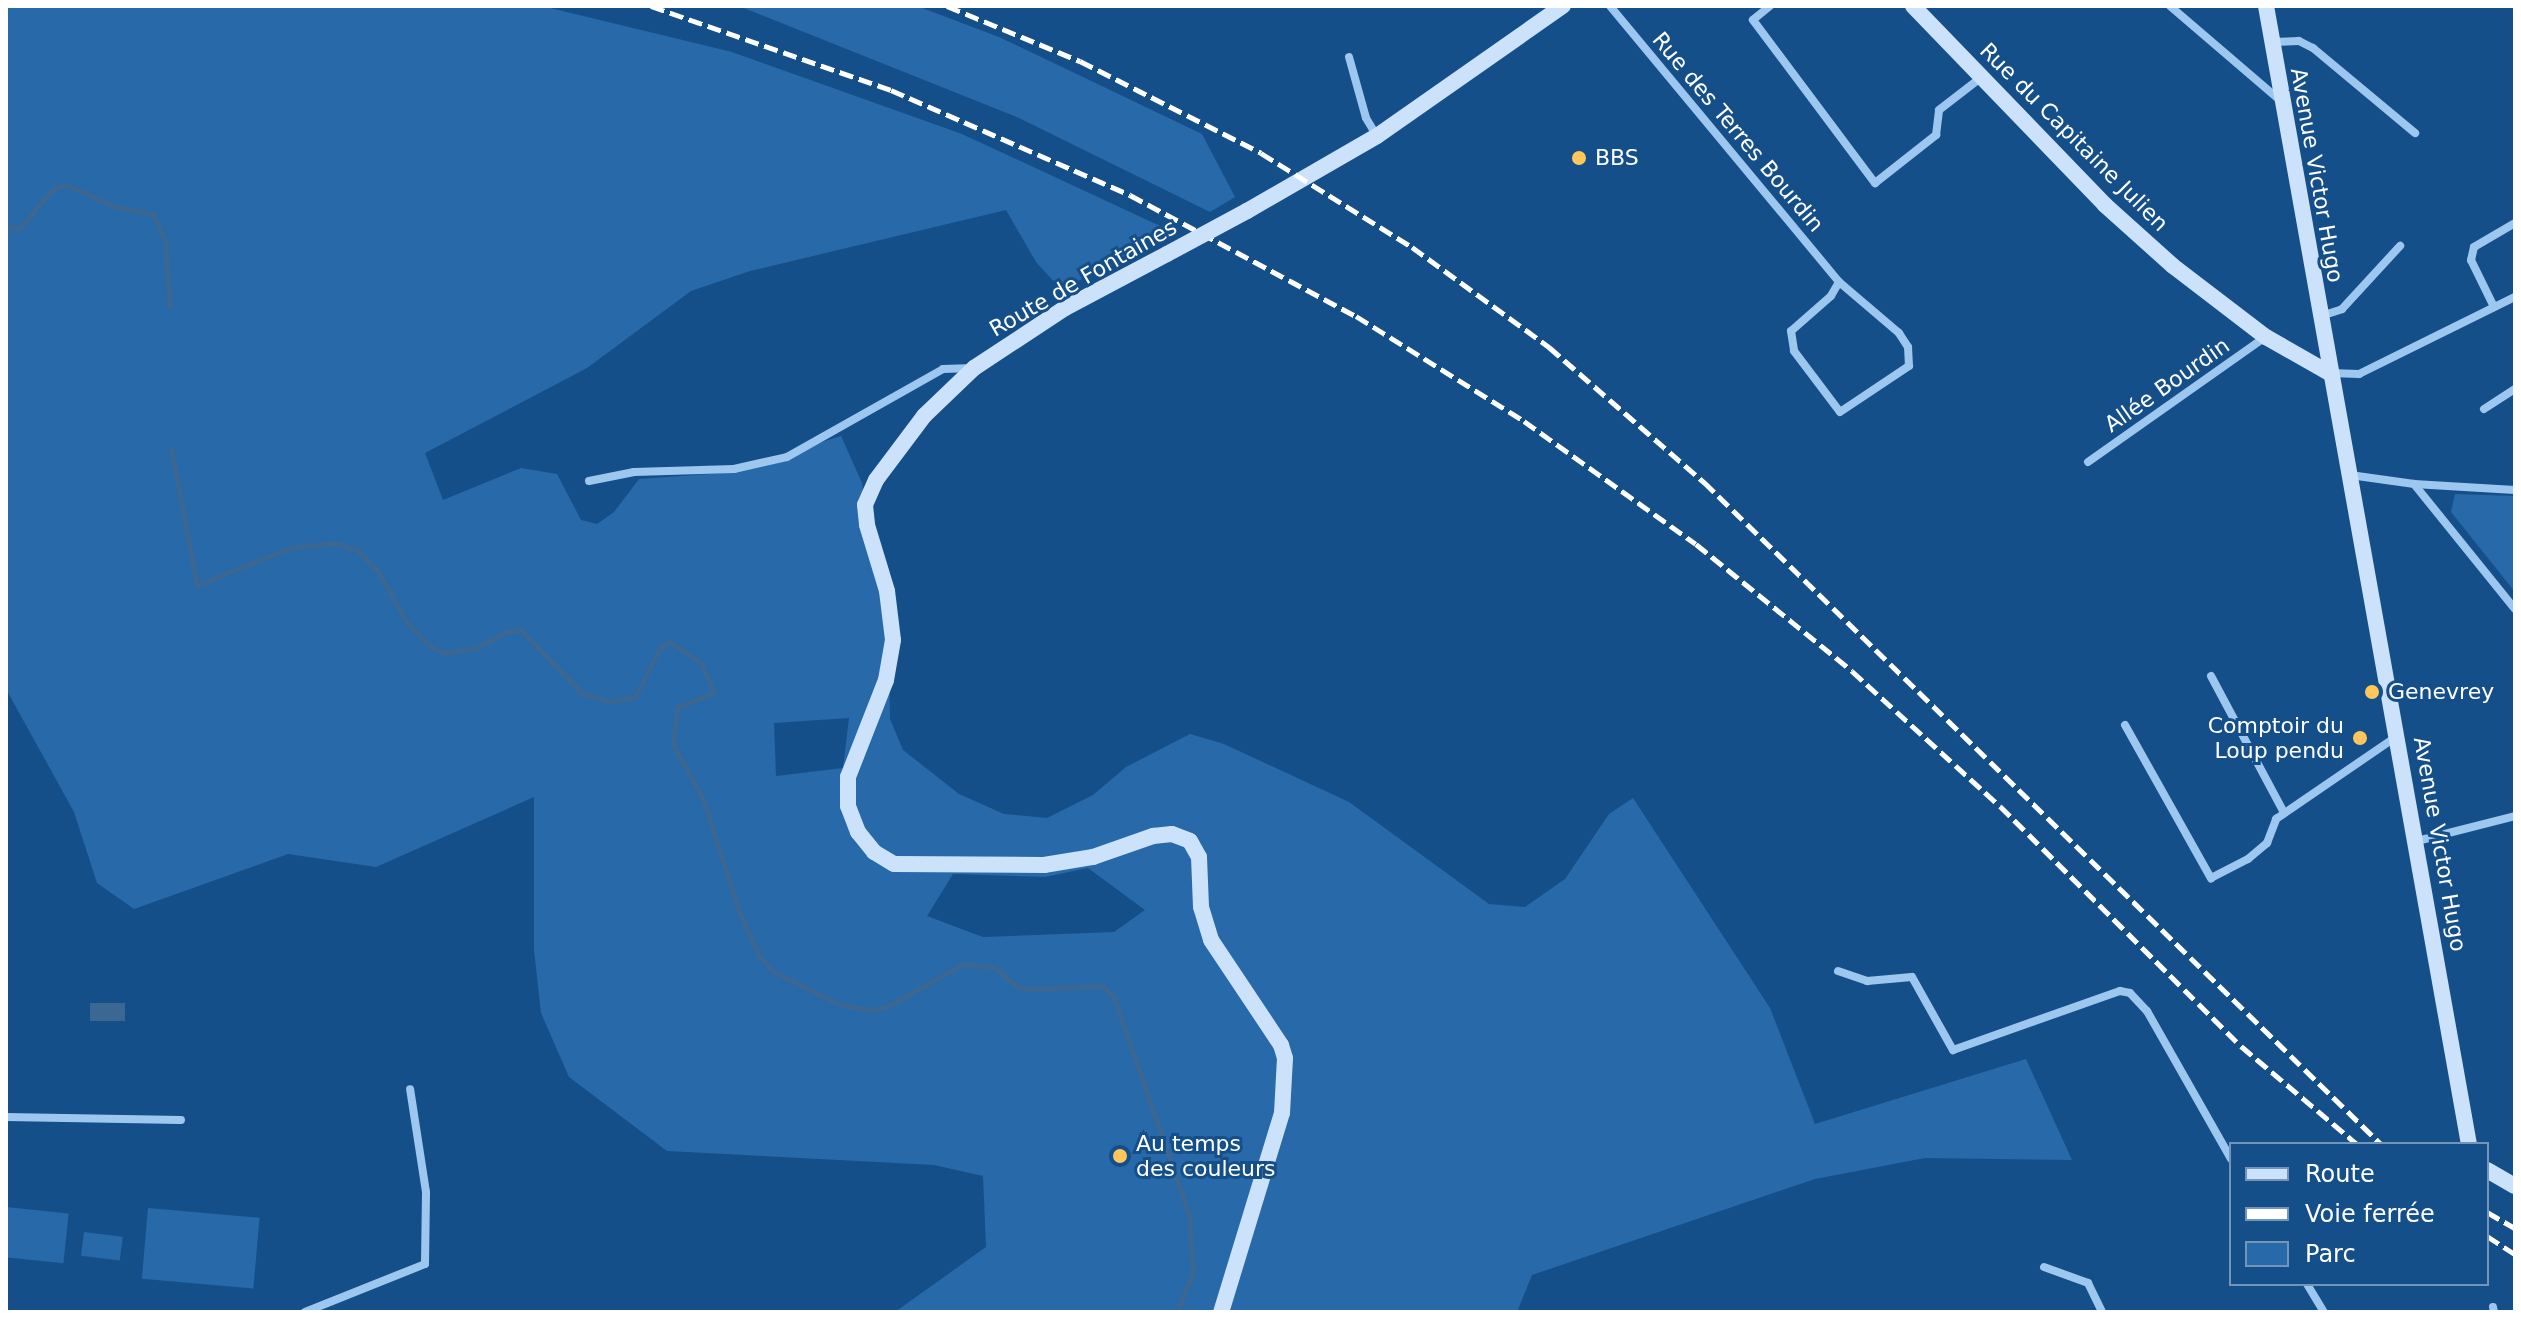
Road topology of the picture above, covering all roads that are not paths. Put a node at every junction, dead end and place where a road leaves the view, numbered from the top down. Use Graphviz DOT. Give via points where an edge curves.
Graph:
graph roads {
  1 [pos="1563,6"];
  2 [pos="1610,6"];
  3 [pos="1770,6"];
  4 [pos="1913,6"];
  5 [pos="2170,6"];
  6 [pos="2266,6"];
  7 [pos="2272,42"];
  8 [pos="1349,57"];
  9 [pos="1983,76"];
  10 [pos="2282,102"];
  11 [pos="2415,133"];
  12 [pos="1377,136"];
  13 [pos="2515,223"];
  14 [pos="2400,246"];
  15 [pos="1839,282"];
  16 [pos="2515,297"];
  17 [pos="2494,307"];
  18 [pos="2319,317"];
  19 [pos="2266,337"];
  20 [pos="974,368"];
  21 [pos="2329,373"];
  22 [pos="2515,389"];
  23 [pos="2484,409"];
  24 [pos="2088,462"];
  25 [pos="2349,475"];
  26 [pos="589,481"];
  27 [pos="2414,484"];
  28 [pos="2515,490"];
  29 [pos="2515,609"];
  30 [pos="2211,676"];
  31 [pos="2125,725"];
  32 [pos="2398,736"];
  33 [pos="2284,813"];
  34 [pos="2515,816"];
  35 [pos="2417,841"];
  36 [pos="1838,971"];
  37 [pos="410,1089"];
  38 [pos="6,1117"];
  39 [pos="181,1120"];
  40 [pos="2469,1142"];
  41 [pos="2229,1155"];
  42 [pos="2489,1171"];
  43 [pos="2515,1186"];
  44 [pos="2044,1267"];
  45 [pos="2308,1286"];
  46 [pos="305,1312"];
  47 [pos="1221,1312"];
  48 [pos="2102,1312"];
  49 [pos="2324,1312"];
  1 -- 12 [label="street, Route de Fontaines"];
  2 -- 15 [label="street, Rue des Terres Bourdin"];
  3 -- 9 [label="street" via="1753,20 1875,183 1936,135 1939,110"];
  4 -- 9 [label="street, Rue du Capitaine Julien"];
  5 -- 10 [label="street"];
  6 -- 7 [label="street, Avenue Victor Hugo"];
  7 -- 10 [label="street, Avenue Victor Hugo"];
  7 -- 11 [label="street, Avenue Victor Hugo" via="2299,41 2313,48"];
  8 -- 12 [label="street" via="1366,118"];
  9 -- 19 [label="street, Rue du Capitaine Julien" via="2105,205 2173,266"];
  10 -- 18 [label="street, Avenue Victor Hugo"];
  12 -- 20 [label="street, Route de Fontaines, bridge" via="1065,308"];
  13 -- 17 [label="street" via="2474,247 2471,260"];
  14 -- 18 [label="street, Avenue Victor Hugo" via="2342,309"];
  15 -- 15 [label="street, Rue des Terres Bourdin" via="1899,333 1908,347 1909,366 1840,412 1794,351 1791,331 1831,296"];
  16 -- 17 [label="street"];
  17 -- 21 [label="street" via="2359,374"];
  18 -- 21 [label="street, Avenue Victor Hugo"];
  19 -- 21 [label="street, Rue du Capitaine Julien"];
  19 -- 24 [label="street, Allée Bourdin"];
  20 -- 26 [label="street" via="943,369 787,457 734,469 634,472"];
  20 -- 47 [label="street, Route de Fontaines" via="907,438 865,505 893,640 886,680 848,777 848,806 858,832 874,852 894,864 1044,865 1093,857 1153,836 1172,834 1190,841 1199,857 1201,907 1211,940 1285,1058 1282,1113"];
  21 -- 25 [label="street, Avenue Victor Hugo"];
  22 -- 23 [label="street"];
  25 -- 27 [label="street"];
  25 -- 32 [label="street, Avenue Victor Hugo"];
  27 -- 28 [label="street"];
  27 -- 29 [label="street"];
  30 -- 33 [label="street"];
  31 -- 33 [label="street" via="2211,878 2267,843 2276,819"];
  32 -- 33 [label="street"];
  32 -- 35 [label="street, Avenue Victor Hugo"];
  34 -- 35 [label="street"];
  35 -- 40 [label="street, Avenue Victor Hugo"];
  36 -- 41 [label="street" via="1867,981 1912,977 1953,1050 2120,991 2130,993 2147,1011"];
  37 -- 46 [label="street" via="426,1192 425,1264"];
  38 -- 39 [label="street"];
  42 -- 43 [label="street"];
  44 -- 48 [label="street" via="2088,1283"];
  45 -- 49 [label="street"];
}
